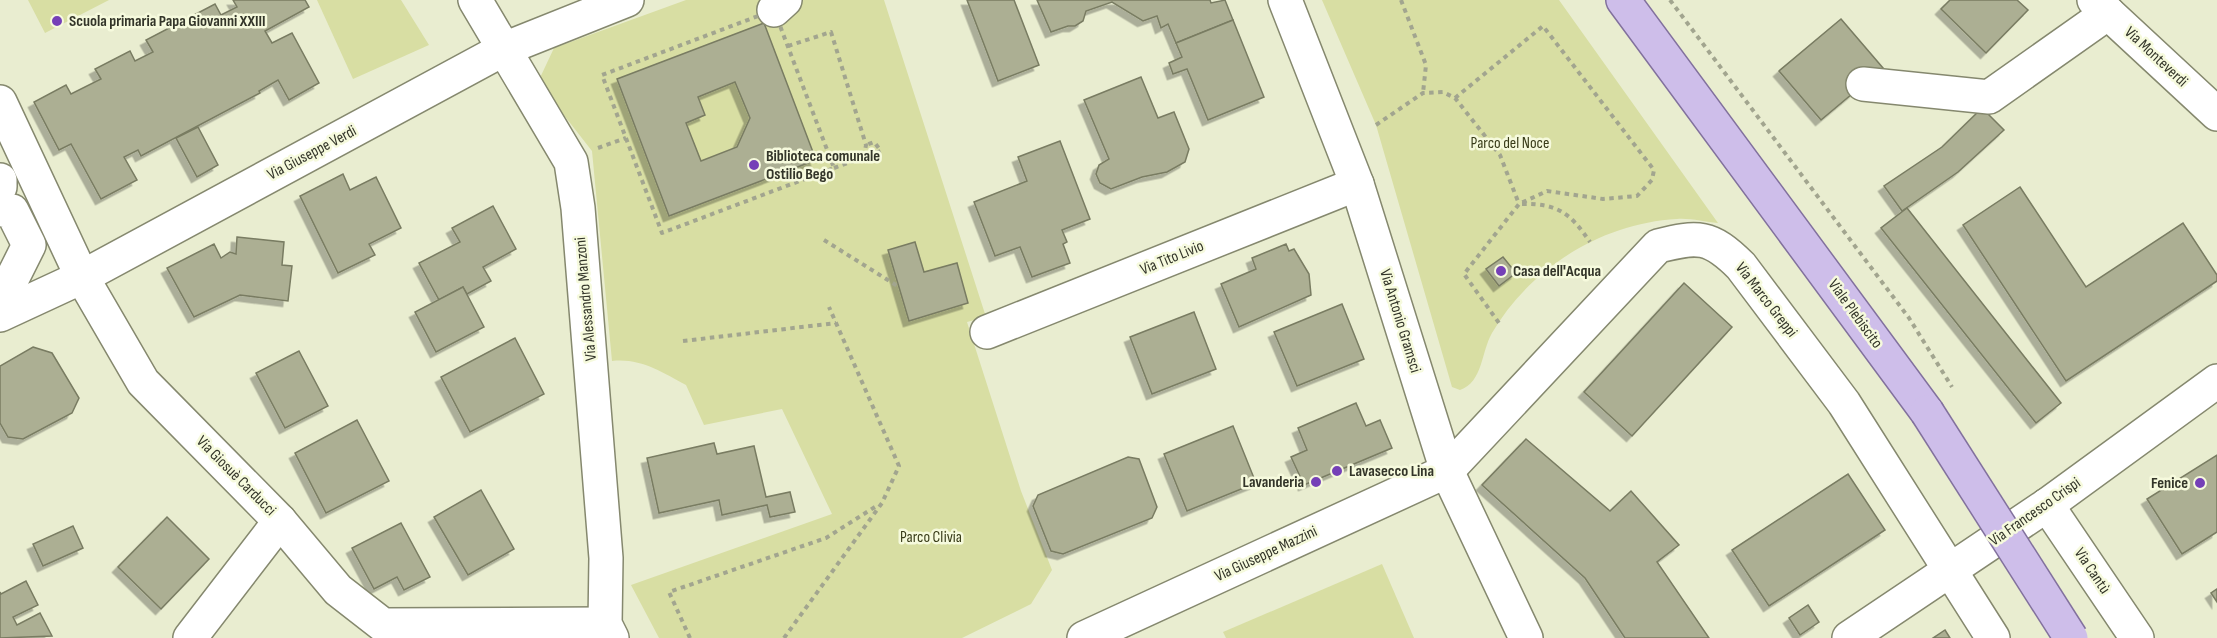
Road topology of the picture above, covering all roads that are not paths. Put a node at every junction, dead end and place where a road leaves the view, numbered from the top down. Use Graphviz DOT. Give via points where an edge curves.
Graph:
graph roads {
  1 [pos="475,0"];
  2 [pos="627,0"];
  3 [pos="1285,0"];
  4 [pos="1623,0"];
  5 [pos="2101,6"];
  6 [pos="504,49"];
  7 [pos="1863,84"];
  8 [pos="0,102"];
  9 [pos="2217,114"];
  10 [pos="1357,184"];
  11 [pos="1,192"];
  12 [pos="82,277"];
  13 [pos="0,303"];
  14 [pos="0,315"];
  15 [pos="987,332"];
  16 [pos="2217,381"];
  17 [pos="1447,471"];
  18 [pos="2047,505"];
  19 [pos="280,521"];
  20 [pos="1950,570"];
  21 [pos="608,631"];
  22 [pos="190,638"];
  23 [pos="1084,638"];
  24 [pos="1526,638"];
  25 [pos="1849,638"];
  26 [pos="1993,638"];
  27 [pos="2071,638"];
  28 [pos="2138,638"];
  1 -- 6 [label="street, Via Alessandro Manzoni"];
  2 -- 6 [label="street, Via Giuseppe Verdi"];
  3 -- 10 [label="street, Via Antonio Gramsci"];
  4 -- 27 [label="main road, Viale Plebiscito, bridge" via="1928,412"];
  5 -- 7 [label="street" via="1989,97"];
  5 -- 9 [label="street, Via Monteverdi"];
  6 -- 12 [label="street, Via Giuseppe Verdi"];
  6 -- 21 [label="street, Via Alessandro Manzoni" via="571,162 579,208 604,528"];
  8 -- 12 [label="street, Via Giosuè Carducci"];
  10 -- 15 [label="street, Via Tito Livio"];
  10 -- 17 [label="street, Via Antonio Gramsci"];
  11 -- 13 [label="street" via="29,245"];
  12 -- 14 [label="street, Via Giuseppe Verdi"];
  12 -- 19 [label="street, Via Giosuè Carducci" via="143,382"];
  16 -- 18 [label="street, Via Francesco Crispi"];
  17 -- 20 [label="street, Via Marco Greppi" via="1658,246 1694,237 1725,250 1741,266 1844,403"];
  17 -- 23 [label="street, Via Giuseppe Mazzini"];
  17 -- 24 [label="street, Via Antonio Gramsci"];
  18 -- 20 [label="street, Via Francesco Crispi"];
  18 -- 28 [label="street, Via Cantù"];
  19 -- 21 [label="street, Via Giosuè Carducci" via="338,590 383,624"];
  19 -- 22 [label="street"];
  20 -- 25 [label="street, Via Francesco Crispi"];
  20 -- 26 [label="street, Via Marco Greppi"];
}
